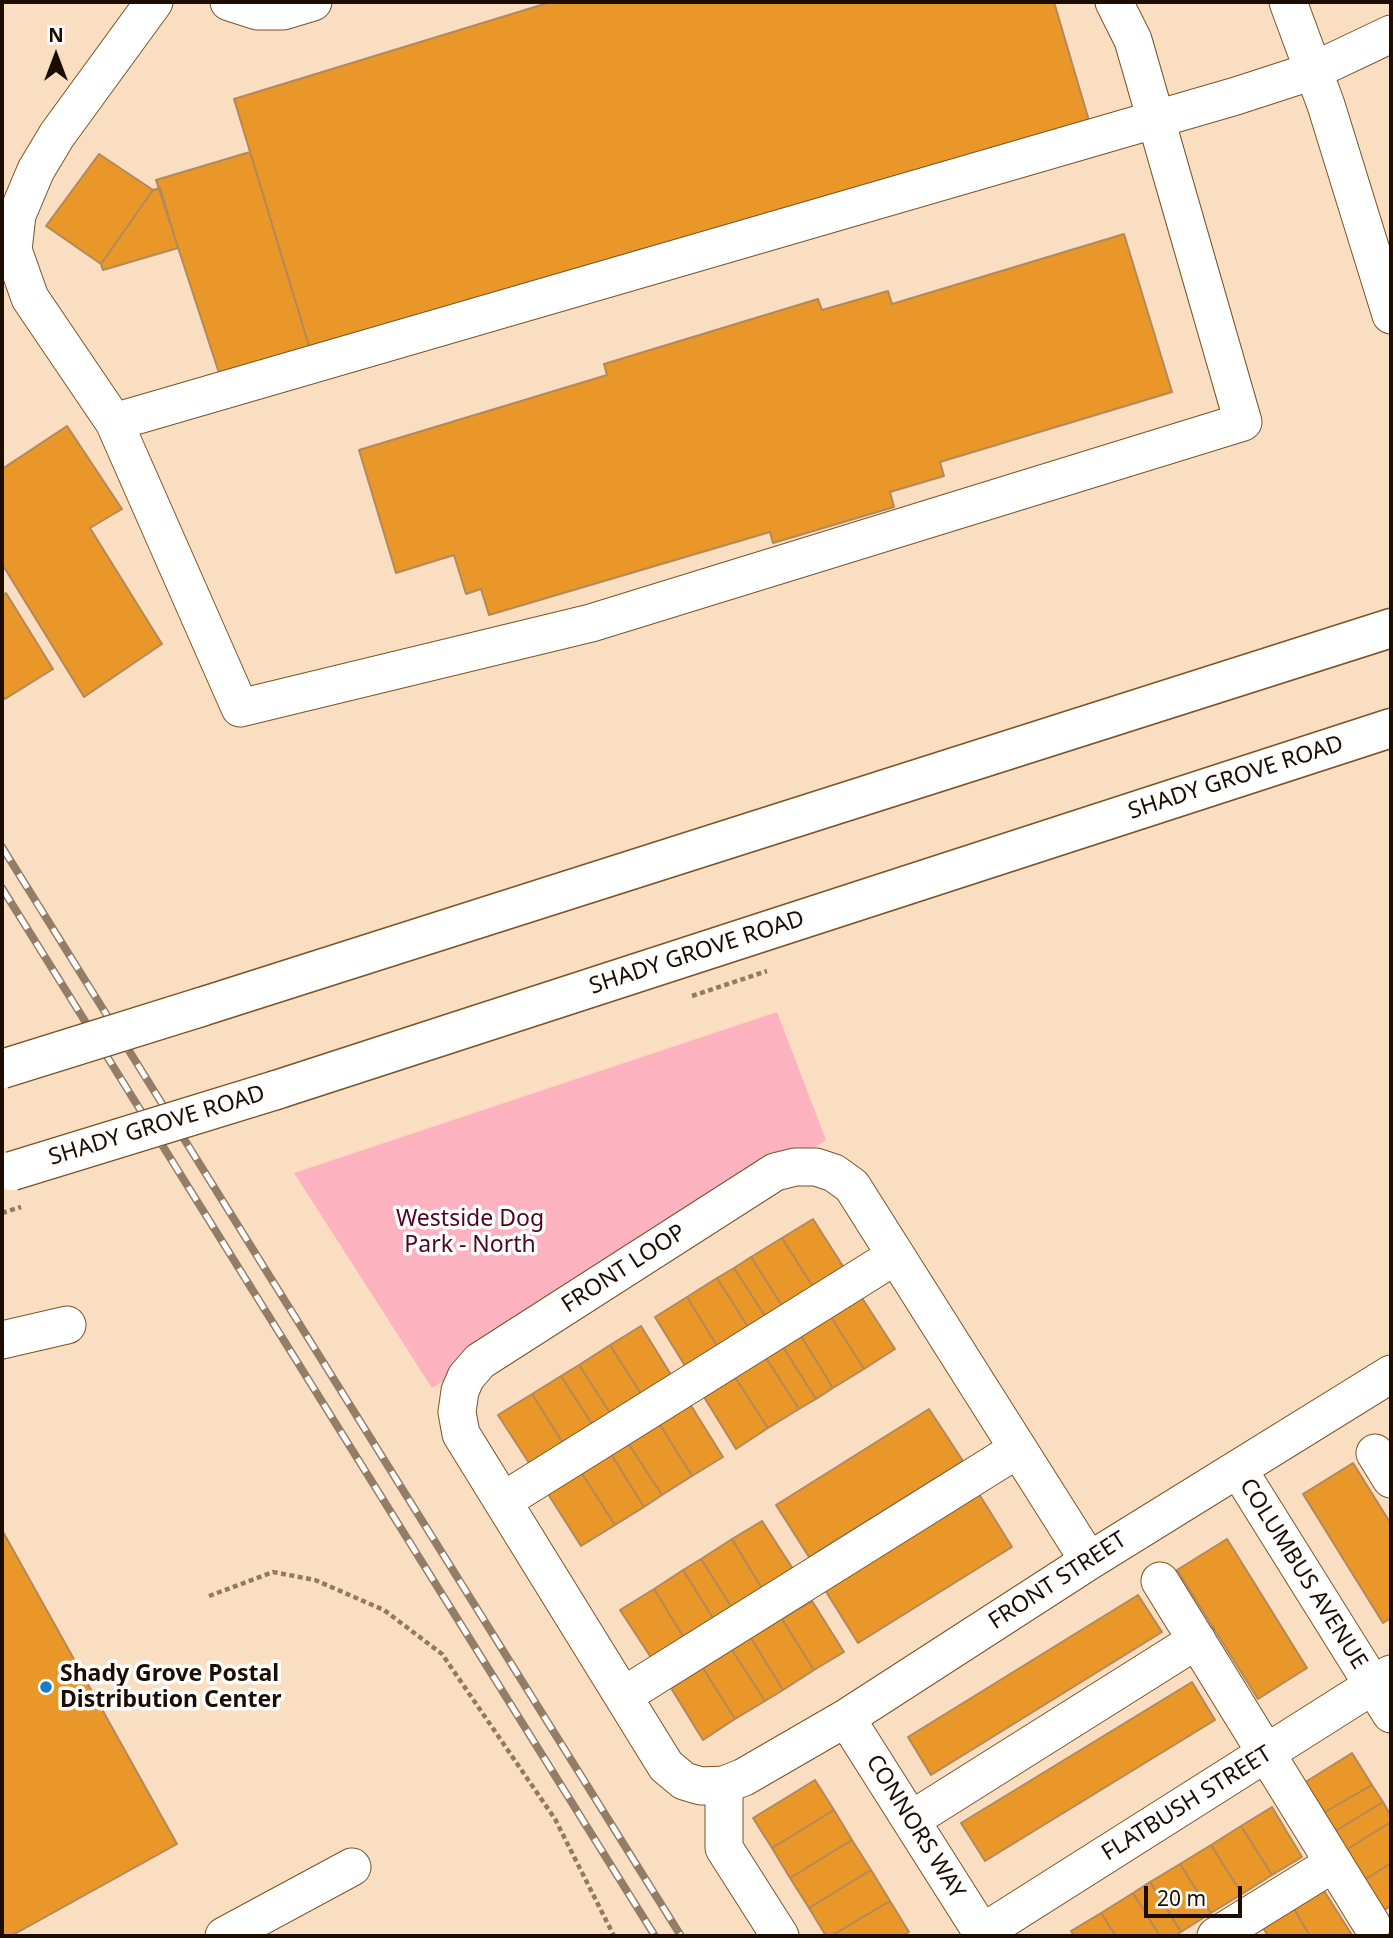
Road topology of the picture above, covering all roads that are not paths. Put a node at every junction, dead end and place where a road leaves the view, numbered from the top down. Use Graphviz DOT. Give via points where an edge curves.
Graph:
graph roads {
  1 [pos="154,2"];
  2 [pos="229,2"];
  3 [pos="313,2"];
  4 [pos="1114,2"];
  5 [pos="1288,2"];
  6 [pos="1391,34"];
  7 [pos="1313,71"];
  8 [pos="1157,117"];
  9 [pos="1391,314"];
  10 [pos="114,422"];
  11 [pos="1391,628"];
  12 [pos="1391,728"];
  13 [pos="2,1069"];
  14 [pos="14,1184"];
  15 [pos="895,1256"];
  16 [pos="67,1325"];
  17 [pos="2,1340"];
  18 [pos="1391,1374"];
  19 [pos="1018,1449"];
  20 [pos="1238,1469"];
  21 [pos="503,1501"];
  22 [pos="1089,1561"];
  23 [pos="1160,1581"];
  24 [pos="1197,1640"];
  25 [pos="1385,1691"];
  26 [pos="623,1696"];
  27 [pos="846,1718"];
  28 [pos="1267,1754"];
  29 [pos="724,1785"];
  30 [pos="911,1820"];
  31 [pos="1334,1863"];
  32 [pos="352,1867"];
  33 [pos="1372,1924"];
  34 [pos="983,1935"];
  35 [pos="224,1936"];
  36 [pos="780,1936"];
  37 [pos="1216,1936"];
  1 -- 10 [label="street" via="36,170 17,215 13,250 30,299"];
  2 -- 3 [label="street" via="257,11 283,11"];
  4 -- 8 [label="street" via="1133,40"];
  5 -- 7 [label="street"];
  6 -- 7 [label="street"];
  7 -- 8 [label="street"];
  7 -- 9 [label="street"];
  8 -- 10 [label="street"];
  8 -- 10 [label="street" via="1242,422 591,624 240,708"];
  11 -- 13 [label="main road, bridge"];
  12 -- 14 [label="main road, SHADY GROVE ROAD, bridge" via="276,1090"];
  15 -- 19 [label="street, FRONT LOOP"];
  15 -- 21 [label="street"];
  15 -- 21 [label="street, FRONT LOOP" via="852,1186 834,1173 816,1167 775,1172 480,1361 466,1377 457,1412 461,1434"];
  16 -- 17 [label="street"];
  18 -- 20 [label="street, FRONT STREET"];
  19 -- 22 [label="street, FRONT LOOP"];
  19 -- 26 [label="street"];
  20 -- 22 [label="street, FRONT STREET"];
  20 -- 25 [label="street, COLUMBUS AVENUE"];
  21 -- 26 [label="street, FRONT LOOP"];
  22 -- 27 [label="street, FRONT STREET"];
  23 -- 24 [label="street"];
  24 -- 28 [label="street"];
  24 -- 30 [label="street"];
  25 -- 28 [label="street, FLATBUSH STREET"];
  26 -- 29 [label="street, FRONT LOOP" via="666,1766 684,1781"];
  27 -- 29 [label="street, FRONT STREET"];
  27 -- 30 [label="street, CONNORS WAY"];
  28 -- 31 [label="street"];
  28 -- 34 [label="street, FLATBUSH STREET"];
  29 -- 36 [label="street" via="724,1848"];
  30 -- 34 [label="street, CONNORS WAY"];
  31 -- 33 [label="street"];
  31 -- 37 [label="street"];
  32 -- 35 [label="street"];
}
